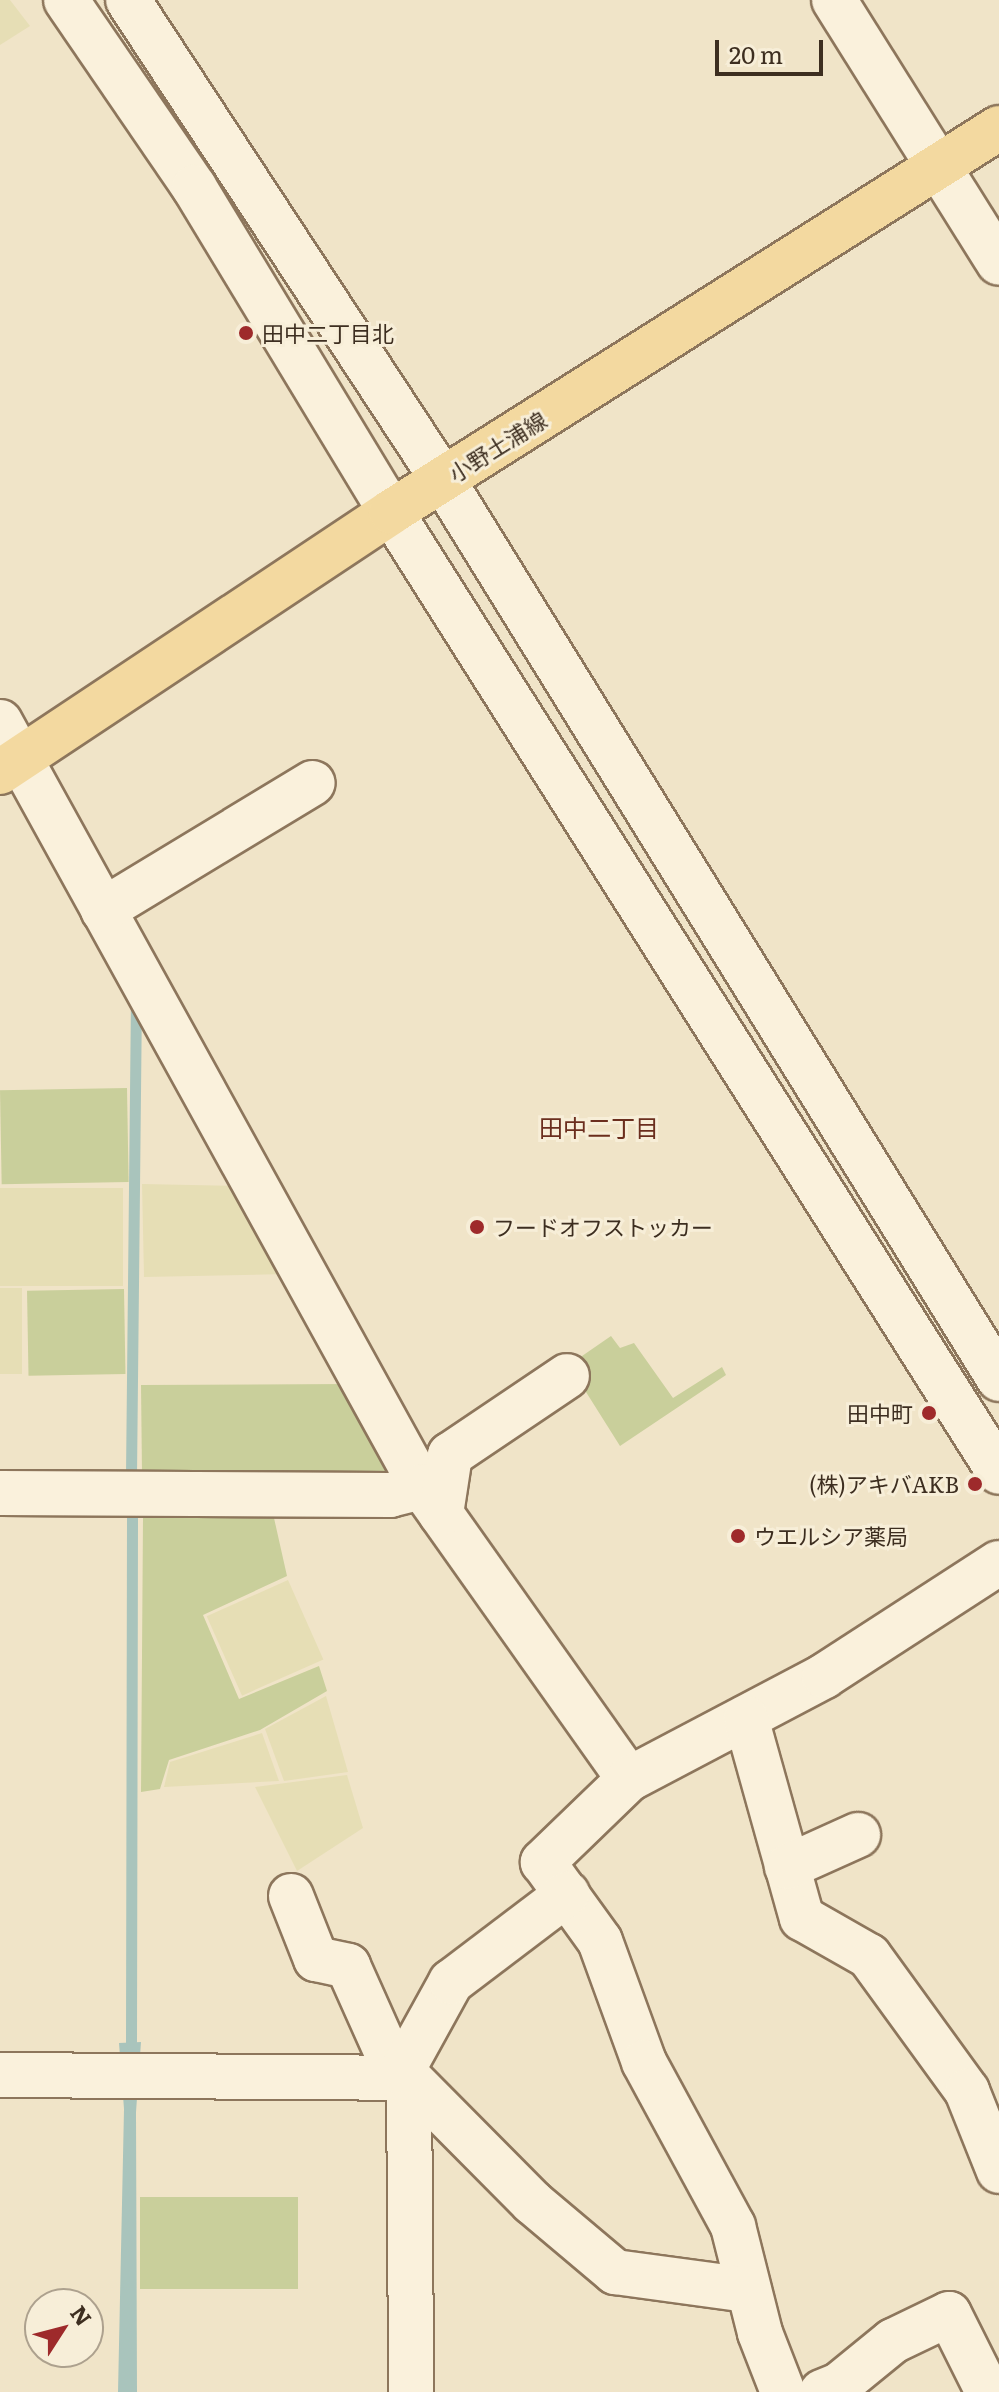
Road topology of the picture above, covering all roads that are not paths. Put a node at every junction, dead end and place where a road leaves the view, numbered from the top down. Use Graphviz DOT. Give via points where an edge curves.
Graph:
graph roads {
  1 [pos="66,0"];
  2 [pos="128,0"];
  3 [pos="834,0"];
  4 [pos="999,128"];
  5 [pos="939,167"];
  6 [pos="999,263"];
  7 [pos="443,480"];
  8 [pos="391,512"];
  9 [pos="7,751"];
  10 [pos="313,783"];
  11 [pos="103,910"];
  12 [pos="567,1376"];
  13 [pos="999,1379"];
  14 [pos="999,1472"];
  15 [pos="0,1493"];
  16 [pos="432,1500"];
  17 [pos="999,1563"];
  18 [pos="746,1718"];
  19 [pos="629,1779"];
  20 [pos="858,1835"];
  21 [pos="787,1867"];
  22 [pos="567,1894"];
  23 [pos="291,1896"];
  24 [pos="0,2075"];
  25 [pos="404,2078"];
  26 [pos="999,2171"];
  27 [pos="749,2290"];
  28 [pos="411,2392"];
  29 [pos="783,2392"];
  30 [pos="822,2392"];
  31 [pos="988,2392"];
  1 -- 8 [label="street" via="194,187"];
  2 -- 7 [label="street"];
  3 -- 5 [label="street"];
  4 -- 5 [label="main road, 小野土浦線"];
  5 -- 6 [label="street"];
  5 -- 7 [label="main road, 小野土浦線"];
  7 -- 8 [label="main road, 小野土浦線"];
  7 -- 13 [label="street"];
  8 -- 9 [label="main road, 小野土浦線"];
  8 -- 14 [label="street"];
  9 -- 11 [label="street"];
  10 -- 11 [label="street"];
  11 -- 16 [label="street"];
  12 -- 16 [label="street" via="450,1455"];
  15 -- 16 [label="street" via="390,1495"];
  16 -- 19 [label="street"];
  17 -- 18 [label="street" via="824,1676"];
  18 -- 19 [label="street"];
  18 -- 21 [label="street"];
  19 -- 22 [label="street" via="543,1862"];
  20 -- 21 [label="street"];
  21 -- 26 [label="street" via="802,1918 869,1956 967,2091"];
  22 -- 25 [label="street" via="451,1982"];
  22 -- 27 [label="street" via="600,1941 644,2062 733,2226"];
  23 -- 25 [label="street" via="316,1959 348,1966"];
  24 -- 25 [label="street"];
  25 -- 27 [label="street" via="532,2202 615,2272"];
  25 -- 28 [label="street"];
  27 -- 29 [label="street"];
  30 -- 31 [label="street" via="839,2385 893,2341 949,2314"];
}
